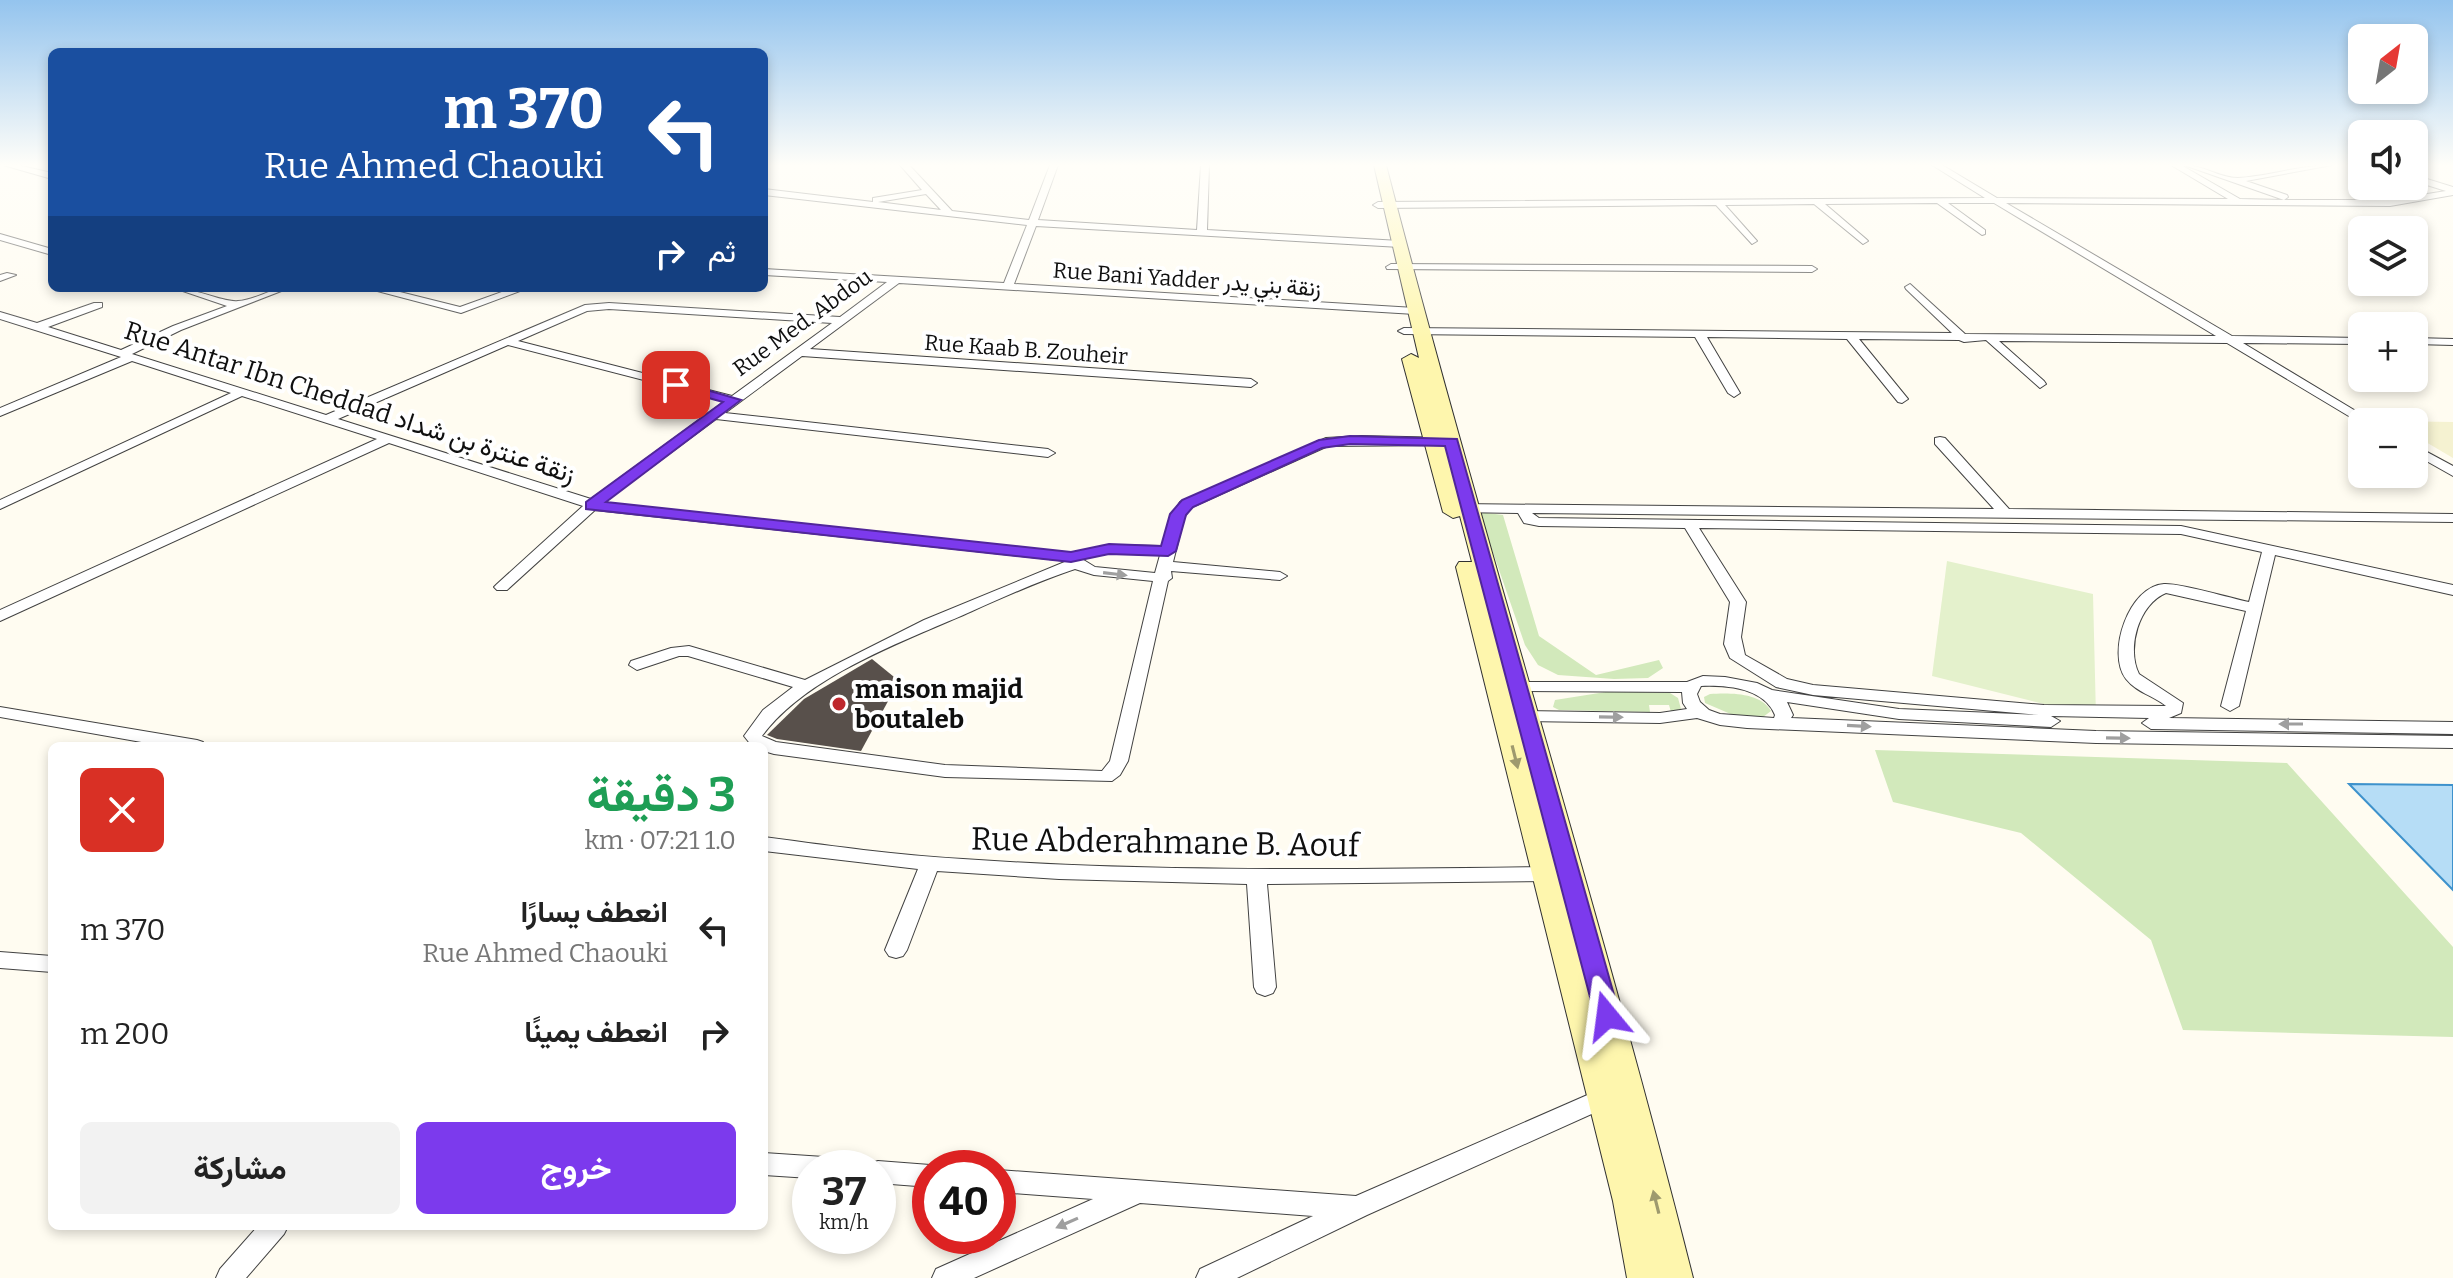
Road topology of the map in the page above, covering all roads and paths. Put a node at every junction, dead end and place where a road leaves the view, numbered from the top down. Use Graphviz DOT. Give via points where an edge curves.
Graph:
graph roads {
  1 [pos="1032,225"];
  2 [pos="1061,225"];
  3 [pos="1202,225"];
  4 [pos="1389,225"];
  5 [pos="1738,225"];
  6 [pos="1844,225"];
  7 [pos="1972,225"];
  8 [pos="2034,225"];
  9 [pos="1982,232"];
  10 [pos="1202,233"];
  11 [pos="0,237"];
  12 [pos="1752,241"];
  13 [pos="1863,241"];
  14 [pos="48,251"];
  15 [pos="1395,255"];
  16 [pos="1812,269"];
  17 [pos="768,272"];
  18 [pos="897,280"];
  19 [pos="1008,287"];
  20 [pos="1910,287"];
  21 [pos="193,292"];
  22 [pos="273,292"];
  23 [pos="387,292"];
  24 [pos="512,292"];
  25 [pos="98,305"];
  26 [pos="238,305"];
  27 [pos="5,319"];
  28 [pos="840,320"];
  29 [pos="1410,321"];
  30 [pos="35,327"];
  31 [pos="1699,334"];
  32 [pos="1851,337"];
  33 [pos="1964,339"];
  34 [pos="1991,339"];
  35 [pos="505,341"];
  36 [pos="2230,341"];
  37 [pos="2348,341"];
  38 [pos="2428,341"];
  39 [pos="2453,342"];
  40 [pos="798,352"];
  41 [pos="127,356"];
  42 [pos="1251,383"];
  43 [pos="2040,384"];
  44 [pos="242,392"];
  45 [pos="1734,393"];
  46 [pos="1902,399"];
  47 [pos="734,400"];
  48 [pos="2348,410"];
  49 [pos="0,412"];
  50 [pos="713,415"];
  51 [pos="327,419"];
  52 [pos="388,439"];
  53 [pos="1442,441"];
  54 [pos="1940,441"];
  55 [pos="1048,453"];
  56 [pos="2428,457"];
  57 [pos="2453,472"];
  58 [pos="0,505"];
  59 [pos="592,505"];
  60 [pos="1460,508"];
  61 [pos="1523,509"];
  62 [pos="2005,513"];
  63 [pos="2453,518"];
  64 [pos="1689,523"];
  65 [pos="2270,548"];
  66 [pos="1074,560"];
  67 [pos="1166,565"];
  68 [pos="1280,576"];
  69 [pos="502,587"];
  70 [pos="2453,590"];
  71 [pos="2255,608"];
  72 [pos="0,616"];
  73 [pos="637,665"];
  74 [pos="807,686"];
  75 [pos="1507,687"];
  76 [pos="1692,687"];
  77 [pos="1769,694"];
  78 [pos="2230,706"];
  79 [pos="0,712"];
  80 [pos="1700,712"];
  81 [pos="1515,716"];
  82 [pos="1781,721"];
  83 [pos="2453,728"];
  84 [pos="174,742"];
  85 [pos="759,742"];
  86 [pos="2453,742"];
  87 [pos="768,746"];
  88 [pos="768,845"];
  89 [pos="929,866"];
  90 [pos="1556,874"];
  91 [pos="1256,876"];
  92 [pos="896,950"];
  93 [pos="0,960"];
  94 [pos="48,964"];
  95 [pos="1265,987"];
  96 [pos="1617,1095"];
  97 [pos="768,1164"];
  98 [pos="792,1166"];
  99 [pos="1016,1182"];
  100 [pos="1138,1191"];
  101 [pos="1358,1207"];
  102 [pos="271,1230"];
  103 [pos="1667,1277"];
  104 [pos="229,1278"];
  105 [pos="945,1278"];
  106 [pos="1209,1278"];
  1 -- 19 [label="street"];
  2 -- 10 [label="street"];
  3 -- 10 [label="street"];
  4 -- 15 [label="street"];
  5 -- 12 [label="street"];
  6 -- 13 [label="street"];
  7 -- 9 [label="street"];
  8 -- 36 [label="street"];
  10 -- 15 [label="street"];
  11 -- 14 [label="street"];
  15 -- 16 [label="street"];
  15 -- 29 [label="street"];
  17 -- 18 [label="street, Rue Bani Yadder زنقة بني يدر"];
  18 -- 19 [label="street, Rue Bani Yadder زنقة بني يدر"];
  18 -- 28 [label="street, Rue Med. Abdou"];
  19 -- 29 [label="street, Rue Bani Yadder زنقة بني يدر"];
  20 -- 33 [label="street"];
  21 -- 26 [label="street"];
  22 -- 26 [label="street"];
  23 -- 24 [label="street" via="461,310"];
  25 -- 30 [label="street"];
  26 -- 41 [label="street" via="161,335"];
  27 -- 30 [label="street, Rue Antar Ibn Cheddad زنقة عنترة بن شداد"];
  28 -- 35 [label="street" via="594,307"];
  28 -- 40 [label="street, Rue Med. Abdou"];
  29 -- 31 [label="street, Rue Bani Yadder زنقة بني يدر"];
  29 -- 53 [label="street"];
  30 -- 41 [label="street, Rue Antar Ibn Cheddad زنقة عنترة بن شداد"];
  31 -- 32 [label="street, Rue Bani Yadder زنقة بني يدر"];
  31 -- 45 [label="street"];
  32 -- 33 [label="street, Rue Bani Yadder زنقة بني يدر"];
  32 -- 46 [label="street"];
  33 -- 34 [label="street, Rue Bani Yadder زنقة بني يدر"];
  34 -- 36 [label="street, Rue Bani Yadder زنقة بني يدر"];
  34 -- 43 [label="street"];
  35 -- 47 [label="street, Rue Med. Abdou"];
  35 -- 51 [label="street"];
  36 -- 37 [label="street, Rue Bani Yadder زنقة بني يدر"];
  36 -- 48 [label="street"];
  38 -- 39 [label="street"];
  40 -- 42 [label="street, Rue Kaab B. Zouheir"];
  40 -- 47 [label="street, Rue Med. Abdou"];
  41 -- 44 [label="street, Rue Antar Ibn Cheddad زنقة عنترة بن شداد"];
  41 -- 49 [label="street"];
  44 -- 51 [label="street, Rue Antar Ibn Cheddad زنقة عنترة بن شداد"];
  44 -- 58 [label="street"];
  47 -- 50 [label="street, Rue Med. Abdou"];
  50 -- 55 [label="street"];
  50 -- 59 [label="street, Rue Med. Abdou"];
  51 -- 52 [label="street, Rue Antar Ibn Cheddad زنقة عنترة بن شداد"];
  52 -- 59 [label="street, Rue Antar Ibn Cheddad زنقة عنترة بن شداد"];
  52 -- 72 [label="street"];
  53 -- 60 [label="street"];
  53 -- 67 [label="street" via="1319,445 1187,503 1178,514"];
  54 -- 62 [label="street"];
  56 -- 57 [label="street"];
  59 -- 66 [label="street, Rue Antar Ibn Cheddad زنقة عنترة بن شداد"];
  59 -- 69 [label="street, Rue Med. Abdou"];
  60 -- 61 [label="street"];
  60 -- 75 [label="street"];
  61 -- 62 [label="street"];
  61 -- 64 [label="street" via="1535,522"];
  62 -- 63 [label="street"];
  64 -- 65 [label="street" via="2181,530"];
  64 -- 71 [label="street" via="1737,599 1730,645 1738,658 1782,683 1813,690 2044,710 2166,713 2175,709 2174,703 2133,677 2127,667 2128,636 2139,605 2165,588"];
  65 -- 70 [label="street"];
  65 -- 71 [label="street"];
  66 -- 67 [label="street, one-way" via="1094,571"];
  66 -- 67 [label="street" via="1109,549"];
  66 -- 74 [label="street" via="886,644"];
  67 -- 68 [label="street"];
  67 -- 87 [label="street" via="1122,751 1110,775 945,771"];
  71 -- 78 [label="street"];
  73 -- 74 [label="street" via="689,651"];
  74 -- 85 [label="street" via="760,724 753,736"];
  75 -- 76 [label="street"];
  75 -- 81 [label="street"];
  76 -- 77 [label="street" via="1699,681 1719,682"];
  76 -- 80 [label="street" via="1689,699"];
  77 -- 82 [label="street" via="1782,707"];
  83 -- 77 [label="street, one-way" via="1959,717 1873,712"];
  79 -- 84 [label="street"];
  81 -- 80 [label="street, one-way" via="1660,718"];
  80 -- 82 [label="street" via="1734,720"];
  81 -- 90 [label="street"];
  82 -- 86 [label="street, one-way" via="2096,737"];
  88 -- 89 [label="street, Rue Abderahmane B. Aouf"];
  89 -- 91 [label="street, Rue Abderahmane B. Aouf"];
  89 -- 92 [label="street"];
  90 -- 91 [label="street, Rue Abderahmane B. Aouf"];
  90 -- 96 [label="street"];
  91 -- 95 [label="street"];
  93 -- 94 [label="street"];
  96 -- 101 [label="street"];
  96 -- 103 [label="street" via="1632,1201"];
  97 -- 98 [label="street"];
  99 -- 100 [label="street"];
  100 -- 101 [label="street"];
  100 -- 105 [label="street, one-way"];
  101 -- 106 [label="street"];
  102 -- 104 [label="street"];
}
